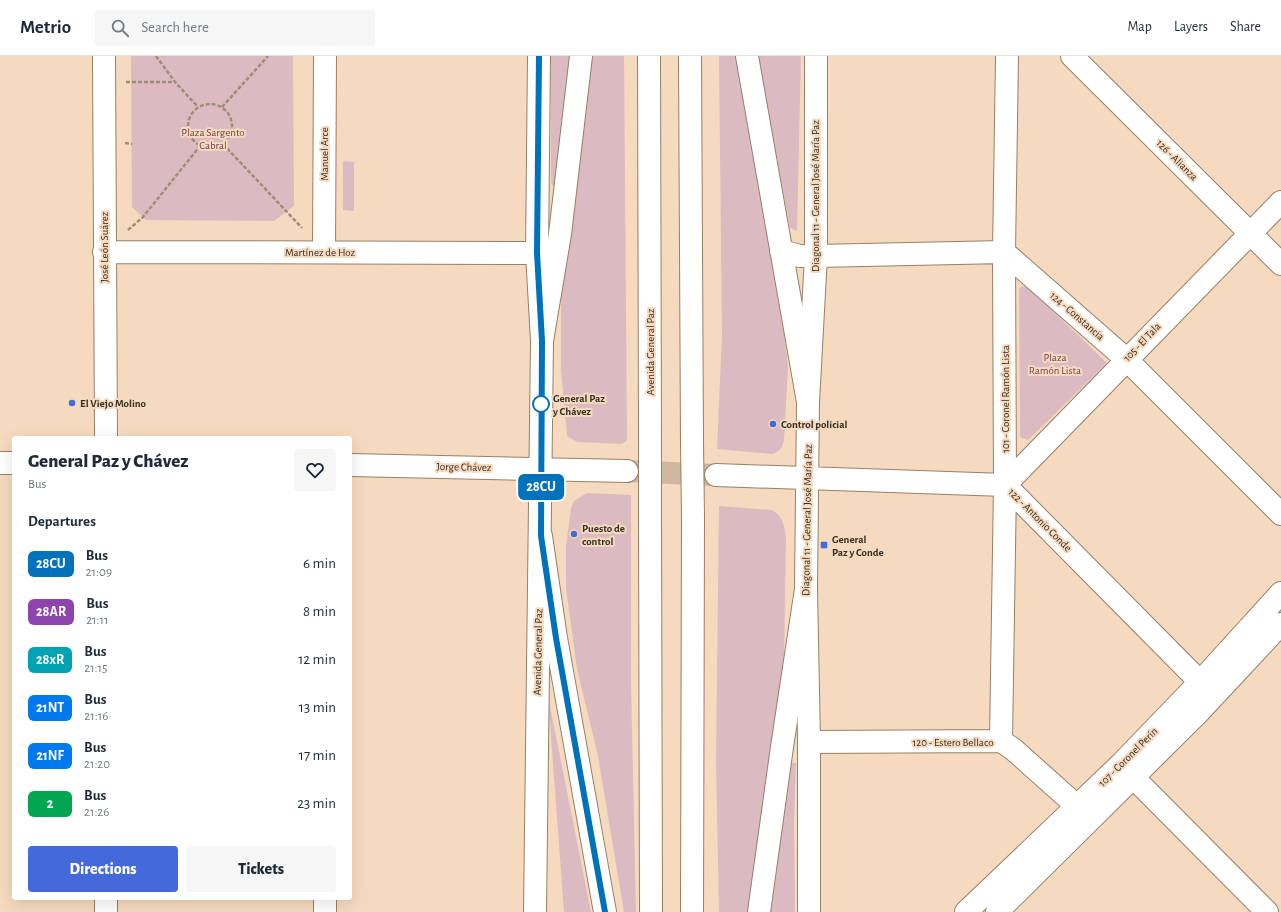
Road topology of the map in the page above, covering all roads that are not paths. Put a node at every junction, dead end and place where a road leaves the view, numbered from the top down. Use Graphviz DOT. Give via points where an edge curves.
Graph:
graph roads {
  1 [pos="104,56"];
  2 [pos="325,56"];
  3 [pos="539,56"];
  4 [pos="581,56"];
  5 [pos="649,56"];
  6 [pos="690,56"];
  7 [pos="747,56"];
  8 [pos="816,56"];
  9 [pos="1007,56"];
  10 [pos="1072,56"];
  11 [pos="1281,202"];
  12 [pos="1250,233"];
  13 [pos="781,250"];
  14 [pos="104,252"];
  15 [pos="324,252"];
  16 [pos="1004,252"];
  17 [pos="537,253"];
  18 [pos="816,256"];
  19 [pos="1281,264"];
  20 [pos="542,341"];
  21 [pos="1126,359"];
  22 [pos="808,402"];
  23 [pos="106,436"];
  24 [pos="0,463"];
  25 [pos="12,463"];
  26 [pos="352,465"];
  27 [pos="541,468"];
  28 [pos="627,471"];
  29 [pos="716,475"];
  30 [pos="807,478"];
  31 [pos="1006,485"];
  32 [pos="1281,514"];
  33 [pos="541,536"];
  34 [pos="806,589"];
  35 [pos="1281,593"];
  36 [pos="1281,624"];
  37 [pos="1207,689"];
  38 [pos="1001,741"];
  39 [pos="809,742"];
  40 [pos="1127,770"];
  41 [pos="1084,813"];
  42 [pos="106,900"];
  43 [pos="325,900"];
  44 [pos="106,912"];
  45 [pos="325,912"];
  46 [pos="535,912"];
  47 [pos="605,912"];
  48 [pos="651,912"];
  49 [pos="692,912"];
  50 [pos="759,912"];
  51 [pos="809,912"];
  52 [pos="966,912"];
  53 [pos="997,912"];
  54 [pos="1267,912"];
  1 -- 14 [label="main road, José León Suárez"];
  2 -- 15 [label="main road, Manuel Arce"];
  3 -- 17 [label="main road, Avenida General Paz"];
  4 -- 20 [label="main road" via="560,234"];
  5 -- 48 [label="main road, Avenida General Paz, bridge"];
  6 -- 49 [label="main road, bridge"];
  7 -- 13 [label="main road"];
  8 -- 18 [label="main road, Diagonal 11 - General José María Paz"];
  9 -- 16 [label="main road, 101 - Coronel Ramón Lista"];
  10 -- 12 [label="main road, 126 - Alianza"];
  11 -- 12 [label="main road, 105 - El Tala"];
  12 -- 19 [label="main road, 126 - Alianza"];
  12 -- 21 [label="main road, 105 - El Tala"];
  13 -- 18 [label="main road" via="800,256"];
  13 -- 22 [label="main road"];
  14 -- 15 [label="main road, Martínez de Hoz"];
  14 -- 23 [label="main road, José León Suárez"];
  15 -- 17 [label="main road, Martínez de Hoz"];
  16 -- 18 [label="main road"];
  16 -- 21 [label="main road, 124 - Constancia"];
  16 -- 31 [label="main road, 101 - Coronel Ramón Lista"];
  17 -- 20 [label="main road, Avenida General Paz"];
  18 -- 22 [label="main road, Diagonal 11 - General José María Paz"];
  20 -- 27 [label="main road, Avenida General Paz"];
  21 -- 31 [label="main road, 105 - El Tala"];
  21 -- 32 [label="main road, 124 - Constancia"];
  22 -- 30 [label="main road, Diagonal 11 - General José María Paz"];
  24 -- 25 [label="main road"];
  26 -- 27 [label="main road, Jorge Chávez"];
  27 -- 28 [label="main road, Jorge Chávez"];
  27 -- 33 [label="main road, Avenida General Paz"];
  29 -- 30 [label="main road"];
  30 -- 31 [label="main road, 122 - Antonio Conde"];
  30 -- 34 [label="main road, Diagonal 11 - General José María Paz"];
  31 -- 37 [label="main road, 122 - Antonio Conde"];
  31 -- 38 [label="main road, 101 - Coronel Ramón Lista"];
  33 -- 46 [label="main road, Avenida General Paz"];
  33 -- 47 [label="main road" via="556,638"];
  34 -- 39 [label="main road, Diagonal 11 - General José María Paz"];
  34 -- 50 [label="main road"];
  35 -- 37 [label="main road, 107 - Coronel Perín"];
  36 -- 37 [label="main road, 107 - Coronel Perín"];
  37 -- 40 [label="main road, 107 - Coronel Perín"];
  38 -- 39 [label="main road, 120 - Estero Bellaco"];
  38 -- 41 [label="main road, 120 - Estero Bellaco"];
  39 -- 51 [label="main road, Diagonal 11 - General José María Paz"];
  40 -- 41 [label="main road, 107 - Coronel Perín"];
  40 -- 54 [label="main road"];
  41 -- 52 [label="main road, 107 - Coronel Perín"];
  41 -- 53 [label="main road, 107 - Coronel Perín"];
  42 -- 44 [label="main road"];
  43 -- 45 [label="main road"];
}
